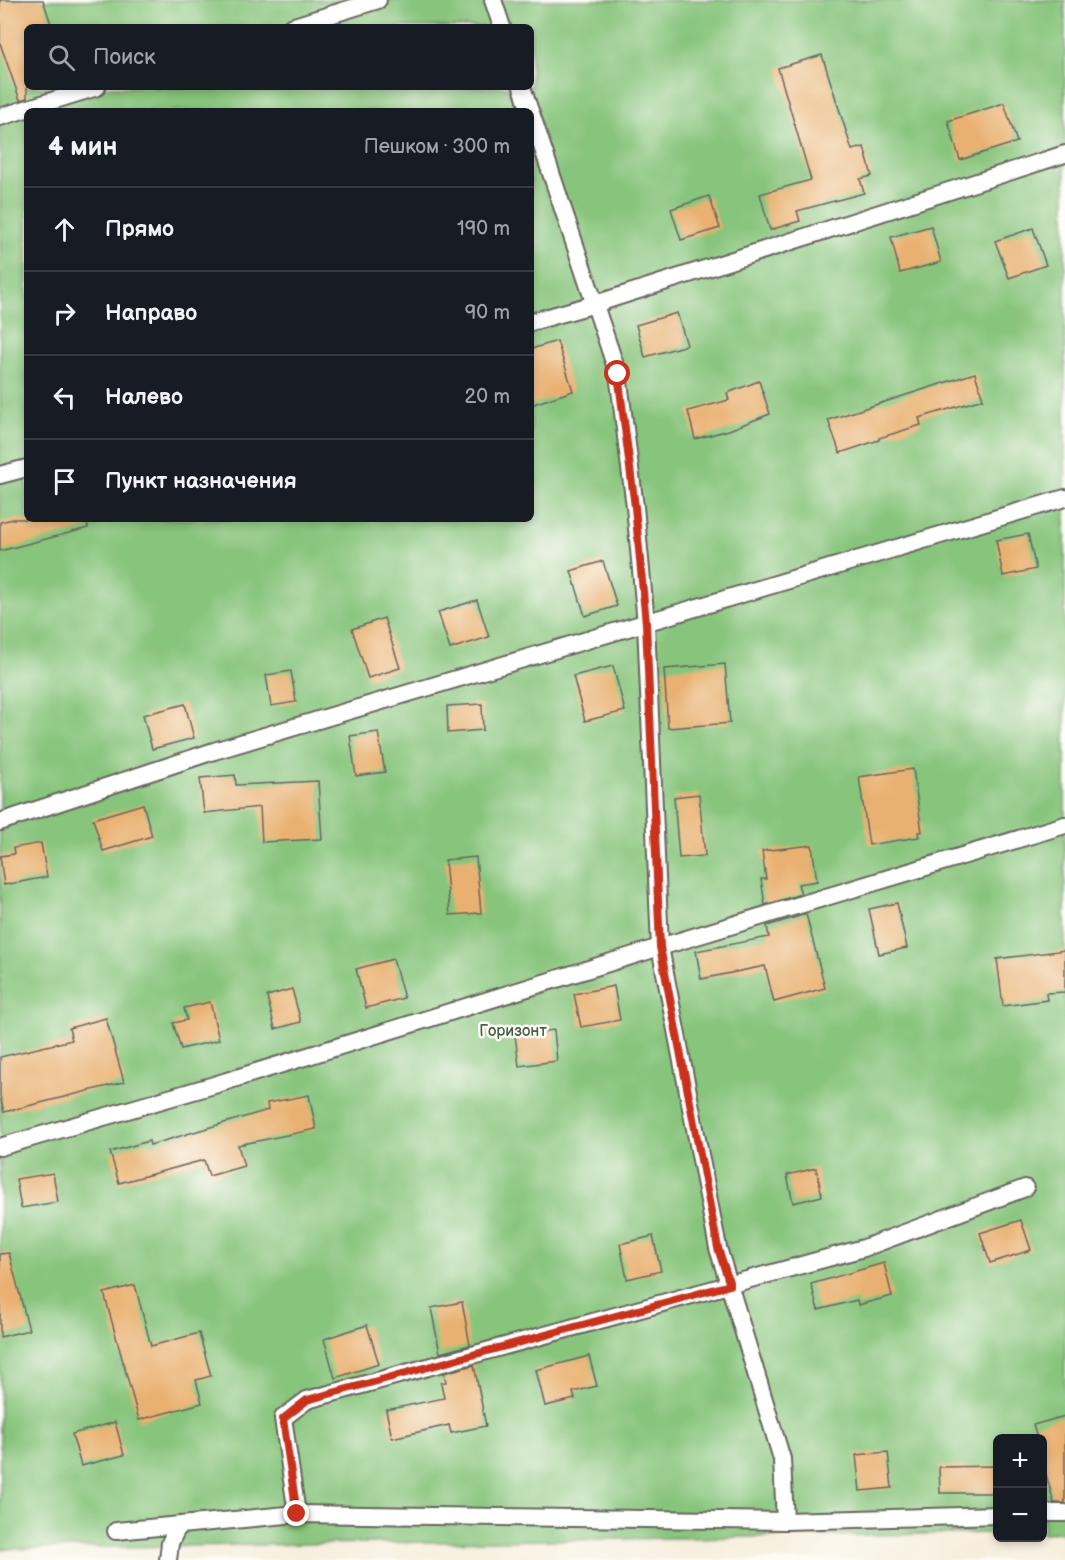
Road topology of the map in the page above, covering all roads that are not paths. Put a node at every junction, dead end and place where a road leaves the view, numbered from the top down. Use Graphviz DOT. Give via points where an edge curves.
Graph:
graph roads {
  1 [pos="378,0"];
  2 [pos="493,0"];
  3 [pos="301,24"];
  4 [pos="501,24"];
  5 [pos="87,90"];
  6 [pos="523,90"];
  7 [pos="29,108"];
  8 [pos="530,108"];
  9 [pos="24,110"];
  10 [pos="0,117"];
  11 [pos="534,121"];
  12 [pos="1065,154"];
  13 [pos="595,304"];
  14 [pos="534,321"];
  15 [pos="24,469"];
  16 [pos="0,475"];
  17 [pos="1065,498"];
  18 [pos="646,623"];
  19 [pos="0,822"];
  20 [pos="1065,825"];
  21 [pos="660,947"];
  22 [pos="0,1147"];
  23 [pos="1025,1188"];
  24 [pos="730,1285"];
  25 [pos="1047,1513"];
  26 [pos="1065,1513"];
  27 [pos="297,1514"];
  28 [pos="993,1515"];
  29 [pos="785,1521"];
  30 [pos="178,1526"];
  31 [pos="116,1531"];
  32 [pos="168,1560"];
  1 -- 3 [label="lane"];
  2 -- 4 [label="lane"];
  5 -- 7 [label="lane"];
  6 -- 8 [label="lane"];
  9 -- 10 [label="lane"];
  11 -- 13 [label="lane"];
  12 -- 13 [label="lane"];
  13 -- 14 [label="lane"];
  13 -- 18 [label="lane" via="618,374"];
  15 -- 16 [label="lane"];
  17 -- 18 [label="lane"];
  18 -- 19 [label="lane" via="214,751"];
  18 -- 21 [label="lane"];
  20 -- 21 [label="lane"];
  21 -- 22 [label="lane"];
  21 -- 24 [label="lane" via="718,1248"];
  23 -- 24 [label="lane" via="864,1248"];
  24 -- 27 [label="lane" via="307,1400 283,1419"];
  24 -- 29 [label="lane" via="782,1459"];
  25 -- 26 [label="lane"];
  27 -- 29 [label="lane"];
  27 -- 30 [label="lane"];
  28 -- 29 [label="lane"];
  30 -- 31 [label="lane"];
  30 -- 32 [label="lane"];
}
